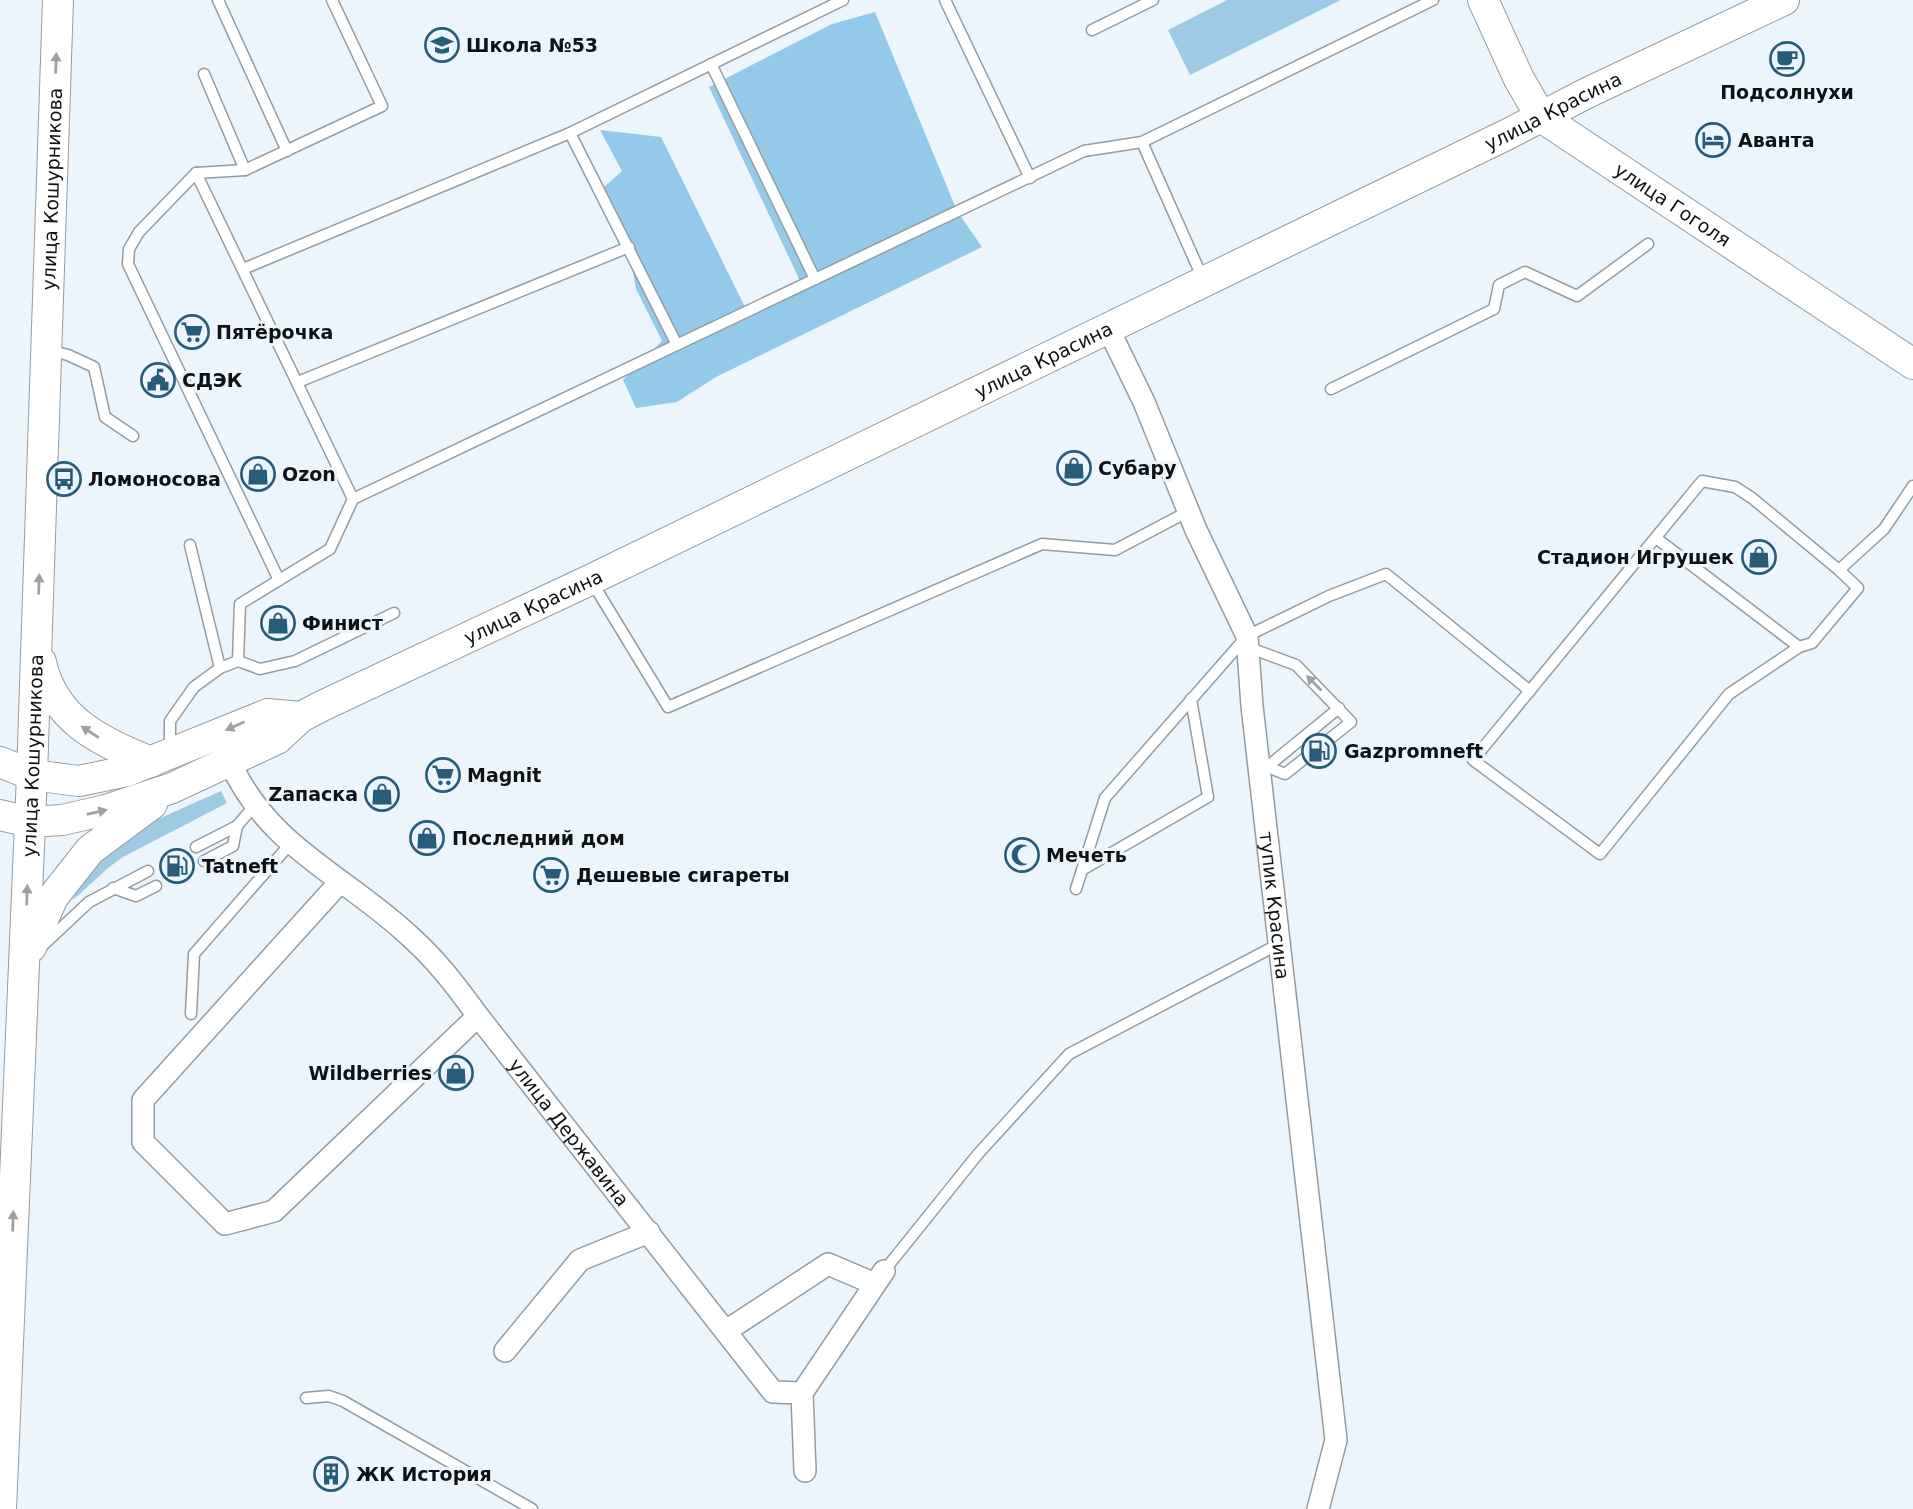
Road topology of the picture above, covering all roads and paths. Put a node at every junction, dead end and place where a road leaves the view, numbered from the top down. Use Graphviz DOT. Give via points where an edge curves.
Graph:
graph roads {
  1 [pos="58,0"];
  2 [pos="218,0"];
  3 [pos="332,0"];
  4 [pos="843,0"];
  5 [pos="945,0"];
  6 [pos="1153,0"];
  7 [pos="1433,0"];
  8 [pos="1784,0"];
  9 [pos="1487,1"];
  10 [pos="1092,30"];
  11 [pos="711,64"];
  12 [pos="204,74"];
  13 [pos="1541,117"];
  14 [pos="570,133"];
  15 [pos="1142,142"];
  16 [pos="287,151"];
  17 [pos="245,170"];
  18 [pos="196,173"];
  19 [pos="1030,178"];
  20 [pos="1648,244"];
  21 [pos="629,247"];
  22 [pos="243,269"];
  23 [pos="815,279"];
  24 [pos="1205,281"];
  25 [pos="1108,328"];
  26 [pos="677,345"];
  27 [pos="47,350"];
  28 [pos="1913,364"];
  29 [pos="299,382"];
  30 [pos="1331,390"];
  31 [pos="133,436"];
  32 [pos="1913,486"];
  33 [pos="353,499"];
  34 [pos="1909,500"];
  35 [pos="1189,511"];
  36 [pos="1656,538"];
  37 [pos="190,545"];
  38 [pos="1839,570"];
  39 [pos="279,580"];
  40 [pos="590,580"];
  41 [pos="394,613"];
  42 [pos="37,639"];
  43 [pos="1248,642"];
  44 [pos="1799,646"];
  45 [pos="238,661"];
  46 [pos="220,668"];
  47 [pos="1530,691"];
  48 [pos="1191,699"];
  49 [pos="1339,708"];
  50 [pos="301,717"];
  51 [pos="160,758"];
  52 [pos="0,762"];
  53 [pos="230,762"];
  54 [pos="1263,765"];
  55 [pos="32,775"];
  56 [pos="172,788"];
  57 [pos="255,805"];
  58 [pos="0,815"];
  59 [pos="30,822"];
  60 [pos="237,826"];
  61 [pos="290,844"];
  62 [pos="196,846"];
  63 [pos="204,862"];
  64 [pos="1082,870"];
  65 [pos="148,871"];
  66 [pos="340,882"];
  67 [pos="156,886"];
  68 [pos="113,888"];
  69 [pos="1076,889"];
  70 [pos="1279,944"];
  71 [pos="24,964"];
  72 [pos="191,1014"];
  73 [pos="478,1016"];
  74 [pos="649,1232"];
  75 [pos="880,1278"];
  76 [pos="726,1331"];
  77 [pos="505,1351"];
  78 [pos="802,1393"];
  79 [pos="306,1398"];
  80 [pos="804,1471"];
  81 [pos="1,1509"];
  82 [pos="532,1509"];
  83 [pos="1318,1509"];
  27 -- 1 [label="main road, улица Кошурникова, one-way"];
  2 -- 16 [label="lane"];
  3 -- 16 [label="lane" via="382,106"];
  4 -- 11 [label="lane"];
  5 -- 19 [label="lane"];
  6 -- 10 [label="lane"];
  7 -- 15 [label="lane"];
  8 -- 13 [label="main road, улица Красина"];
  9 -- 13 [label="main road, улица Гоголя" via="1519,79"];
  11 -- 14 [label="lane"];
  11 -- 23 [label="lane"];
  12 -- 17 [label="lane"];
  13 -- 24 [label="main road, улица Красина"];
  13 -- 28 [label="main road, улица Гоголя"];
  14 -- 21 [label="lane"];
  14 -- 22 [label="lane"];
  15 -- 19 [label="lane" via="1084,152"];
  15 -- 24 [label="lane"];
  16 -- 17 [label="lane"];
  17 -- 18 [label="lane"];
  18 -- 22 [label="lane"];
  18 -- 39 [label="lane" via="139,232 129,249 128,264"];
  19 -- 23 [label="lane"];
  20 -- 30 [label="lane" via="1577,296 1525,272 1499,285 1494,309"];
  21 -- 26 [label="lane"];
  21 -- 29 [label="lane"];
  22 -- 29 [label="lane"];
  23 -- 26 [label="lane"];
  24 -- 25 [label="main road, улица Красина"];
  25 -- 35 [label="street, тупик Красина"];
  25 -- 40 [label="main road, улица Красина"];
  26 -- 33 [label="lane"];
  27 -- 31 [label="lane" via="94,367 105,417"];
  42 -- 27 [label="main road, улица Кошурникова, one-way"];
  29 -- 33 [label="lane"];
  32 -- 34 [label="lane"];
  33 -- 39 [label="lane" via="330,548"];
  34 -- 38 [label="lane"];
  35 -- 40 [label="lane" via="1115,550 1042,544 668,707"];
  35 -- 43 [label="street, тупик Красина"];
  36 -- 38 [label="lane" via="1702,481 1735,488 1752,498"];
  36 -- 44 [label="lane"];
  36 -- 47 [label="lane"];
  37 -- 46 [label="lane"];
  38 -- 44 [label="lane" via="1858,588 1812,643"];
  39 -- 45 [label="lane" via="240,604"];
  40 -- 50 [label="main road, улица Красина"];
  41 -- 45 [label="lane" via="295,661 260,669"];
  51 -- 42 [label="main road, one-way" via="111,747 75,723 45,682"];
  42 -- 55 [label="main road, улица Кошурникова"];
  43 -- 47 [label="lane" via="1329,596 1386,574"];
  43 -- 48 [label="lane"];
  49 -- 43 [label="lane, one-way" via="1296,665"];
  43 -- 54 [label="street, тупик Красина" via="1252,706"];
  44 -- 47 [label="lane" via="1729,694 1600,854 1473,760"];
  45 -- 46 [label="lane"];
  46 -- 51 [label="lane" via="194,687 170,721"];
  48 -- 64 [label="lane" via="1105,798"];
  48 -- 64 [label="lane" via="1208,797"];
  49 -- 54 [label="lane"];
  49 -- 54 [label="lane" via="1350,722 1285,775"];
  50 -- 51 [label="main road, улица Красина, one-way" via="268,714"];
  50 -- 53 [label="main road, улица Красина" via="277,739"];
  51 -- 55 [label="main road, улица Красина" via="79,781"];
  52 -- 55 [label="main road, улица Красина"];
  53 -- 56 [label="main road, улица Красина"];
  53 -- 57 [label="street, улица Державина"];
  54 -- 70 [label="street, тупик Красина"];
  55 -- 59 [label="main road, улица Кошурникова"];
  59 -- 56 [label="main road, улица Красина, one-way" via="95,813"];
  56 -- 71 [label="main road" via="90,850 53,897"];
  57 -- 60 [label="lane"];
  57 -- 61 [label="street, улица Державина"];
  58 -- 59 [label="main road, улица Красина"];
  71 -- 59 [label="main road, улица Кошурникова, one-way"];
  60 -- 62 [label="lane"];
  60 -- 63 [label="lane" via="233,846"];
  61 -- 66 [label="street, улица Державина"];
  61 -- 72 [label="lane" via="194,954"];
  64 -- 69 [label="lane"];
  65 -- 68 [label="lane"];
  66 -- 73 [label="street, улица Державина" via="403,930 447,972"];
  66 -- 73 [label="street" via="143,1100 143,1142 225,1224 275,1211"];
  67 -- 68 [label="lane" via="136,896"];
  68 -- 71 [label="lane" via="89,902"];
  70 -- 75 [label="lane" via="1069,1054 978,1154"];
  70 -- 83 [label="street, тупик Красина" via="1336,1440"];
  81 -- 71 [label="main road, улица Кошурникова, one-way"];
  73 -- 74 [label="street, улица Державина"];
  74 -- 76 [label="street, улица Державина"];
  74 -- 77 [label="street" via="580,1260"];
  75 -- 76 [label="street" via="828,1264"];
  75 -- 78 [label="street"];
  76 -- 78 [label="street, улица Державина" via="773,1392"];
  78 -- 80 [label="street"];
  79 -- 82 [label="lane" via="329,1396 343,1401"];
}
